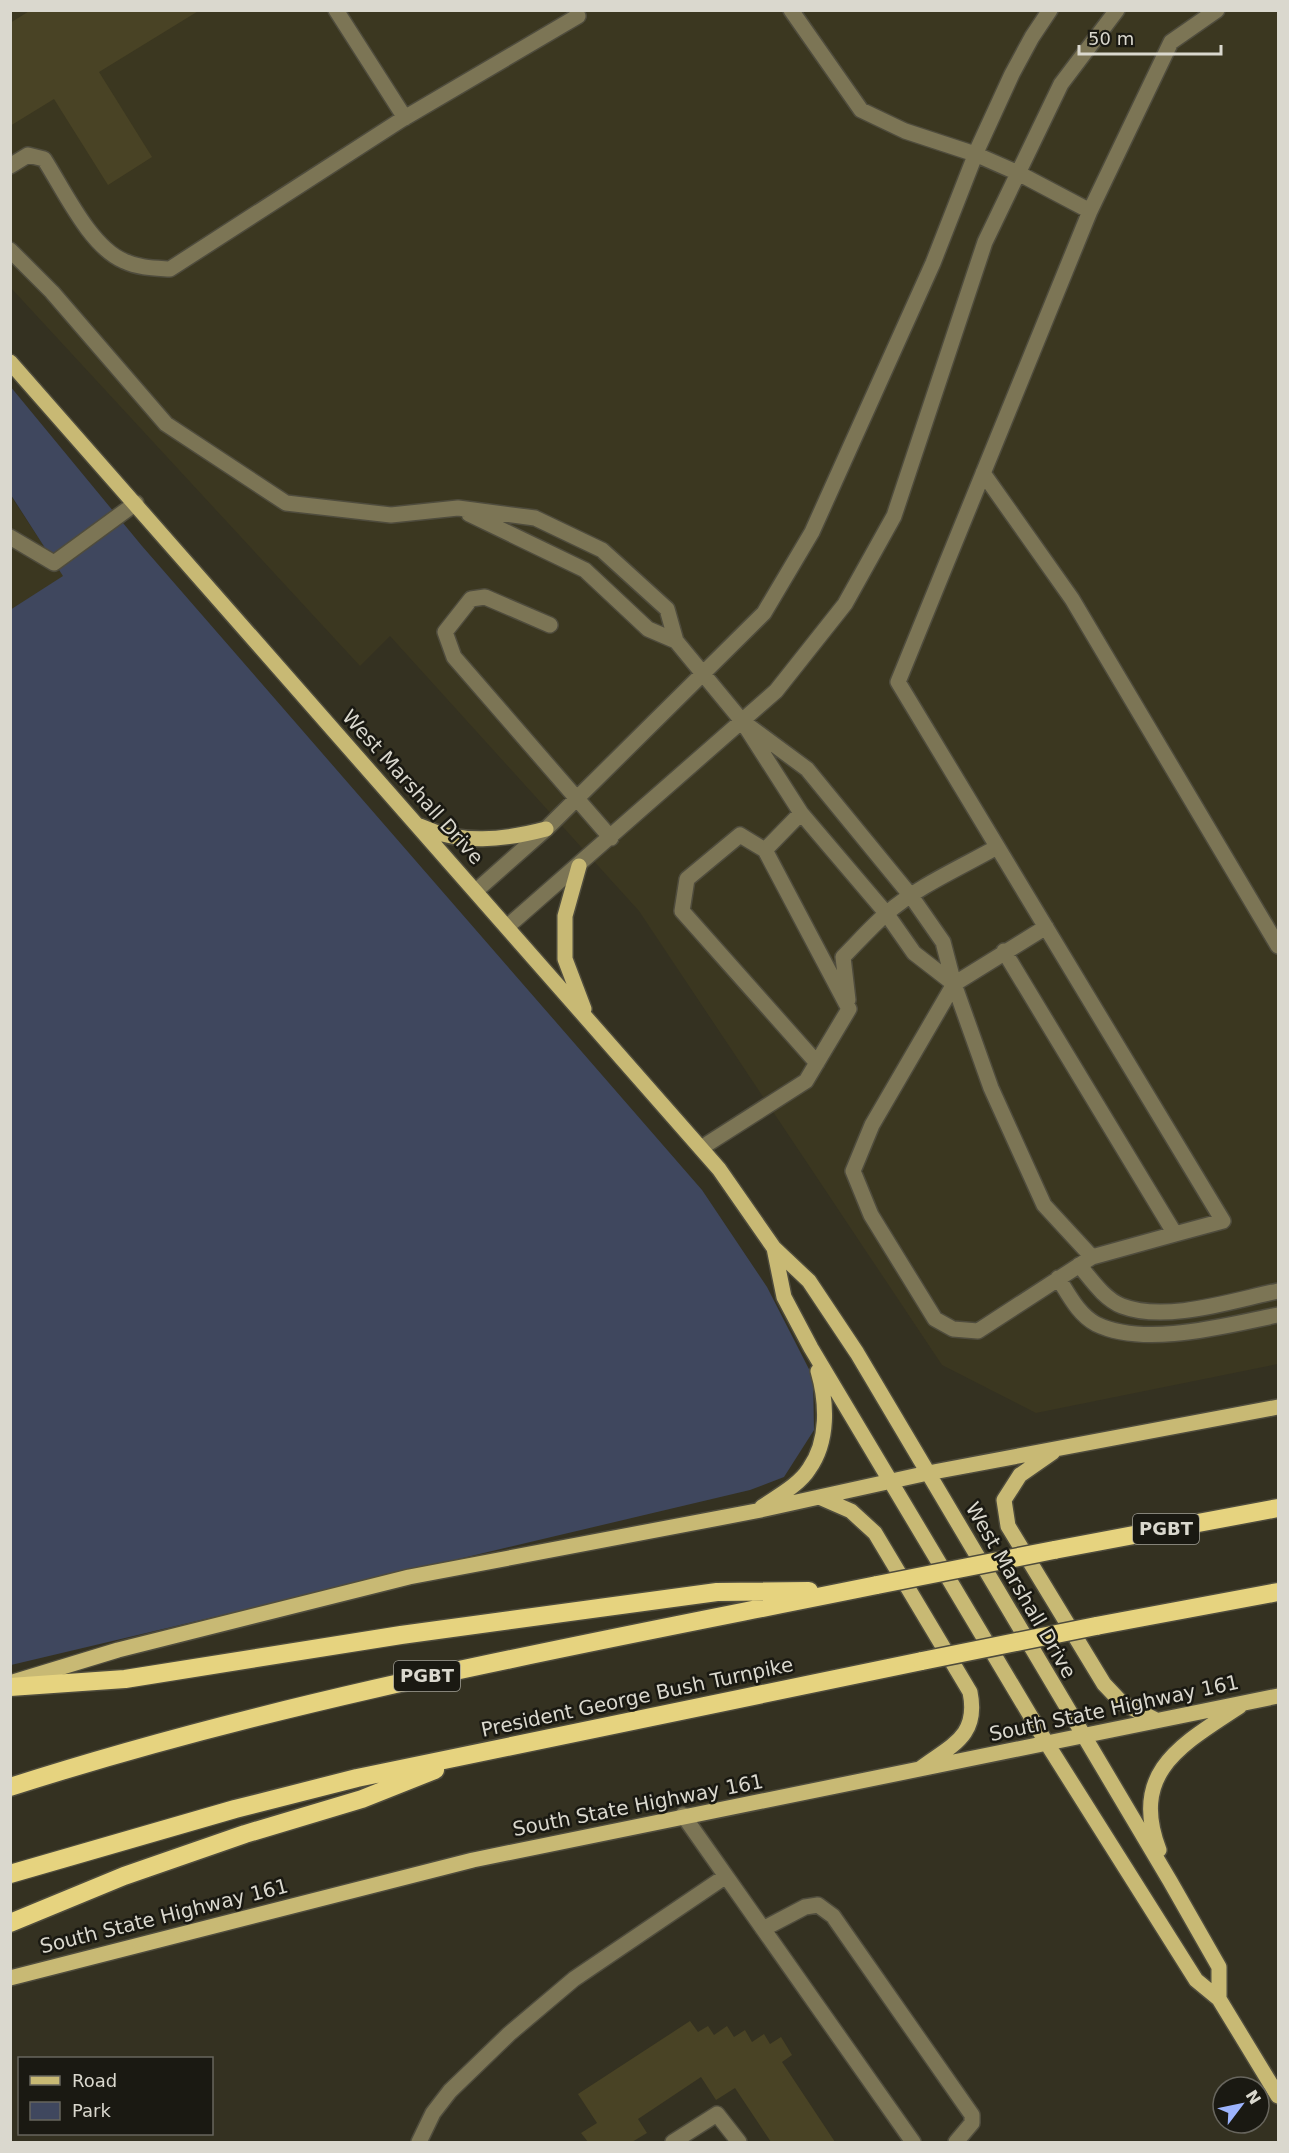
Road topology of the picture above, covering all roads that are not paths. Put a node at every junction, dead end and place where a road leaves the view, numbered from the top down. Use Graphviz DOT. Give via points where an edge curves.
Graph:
graph roads {
  1 [pos="336,10"];
  2 [pos="791,10"];
  3 [pos="1050,10"];
  4 [pos="1117,10"];
  5 [pos="1217,10"];
  6 [pos="580,12"];
  7 [pos="405,118"];
  8 [pos="975,154"];
  9 [pos="10,166"];
  10 [pos="1018,173"];
  11 [pos="1090,211"];
  12 [pos="10,250"];
  13 [pos="10,362"];
  14 [pos="983,473"];
  15 [pos="136,503"];
  16 [pos="458,508"];
  17 [pos="10,537"];
  18 [pos="550,625"];
  19 [pos="676,641"];
  20 [pos="705,674"];
  21 [pos="742,720"];
  22 [pos="577,800"];
  23 [pos="801,813"];
  24 [pos="415,823"];
  25 [pos="546,830"];
  26 [pos="611,838"];
  27 [pos="997,846"];
  28 [pos="765,850"];
  29 [pos="579,866"];
  30 [pos="477,890"];
  31 [pos="911,896"];
  32 [pos="886,913"];
  33 [pos="508,926"];
  34 [pos="1046,927"];
  35 [pos="1278,946"];
  36 [pos="1004,951"];
  37 [pos="954,984"];
  38 [pos="849,1009"];
  39 [pos="589,1020"];
  40 [pos="817,1063"];
  41 [pos="701,1148"];
  42 [pos="1175,1234"];
  43 [pos="774,1248"];
  44 [pos="1085,1261"];
  45 [pos="1058,1278"];
  46 [pos="1278,1292"];
  47 [pos="1278,1315"];
  48 [pos="811,1348"];
  49 [pos="1278,1407"];
  50 [pos="1058,1449"];
  51 [pos="928,1473"];
  52 [pos="891,1482"];
  53 [pos="819,1497"];
  54 [pos="1278,1508"];
  55 [pos="756,1511"];
  56 [pos="850,1591"];
  57 [pos="1278,1592"];
  58 [pos="10,1685"];
  59 [pos="1278,1696"];
  60 [pos="1245,1703"];
  61 [pos="1156,1720"];
  62 [pos="1081,1735"];
  63 [pos="1046,1742"];
  64 [pos="481,1751"];
  65 [pos="916,1772"];
  66 [pos="10,1787"];
  67 [pos="683,1815"];
  68 [pos="10,1874"];
  69 [pos="726,1876"];
  70 [pos="1170,1881"];
  71 [pos="10,1923"];
  72 [pos="763,1929"];
  73 [pos="10,1978"];
  74 [pos="1219,1999"];
  75 [pos="1278,2096"];
  76 [pos="419,2142"];
  77 [pos="673,2142"];
  78 [pos="739,2142"];
  79 [pos="913,2142"];
  80 [pos="956,2142"];
  1 -- 7 [label="lane"];
  2 -- 8 [label="lane" via="861,110 905,131"];
  3 -- 8 [label="lane" via="1012,74"];
  4 -- 10 [label="lane" via="1061,84"];
  5 -- 11 [label="lane" via="1171,42"];
  6 -- 7 [label="lane"];
  7 -- 9 [label="lane" via="170,269 140,267 121,260 96,240 44,159 28,155"];
  8 -- 10 [label="lane"];
  8 -- 20 [label="lane" via="933,263 812,532 764,613"];
  10 -- 11 [label="lane"];
  10 -- 21 [label="lane" via="985,242 894,516 845,604 776,691"];
  11 -- 14 [label="lane"];
  12 -- 16 [label="lane" via="52,292 166,424 286,503 391,514"];
  13 -- 15 [label="main road, West Marshall Drive"];
  14 -- 27 [label="lane" via="898,682"];
  14 -- 35 [label="lane" via="1072,600"];
  15 -- 17 [label="lane" via="54,564"];
  15 -- 24 [label="main road, West Marshall Drive"];
  16 -- 19 [label="lane" via="585,570 648,629"];
  16 -- 19 [label="lane" via="535,518 602,550 667,609"];
  18 -- 22 [label="lane" via="485,597 471,599 446,632 454,657"];
  19 -- 20 [label="lane"];
  20 -- 21 [label="lane"];
  20 -- 22 [label="lane"];
  21 -- 23 [label="lane"];
  21 -- 26 [label="lane"];
  21 -- 31 [label="lane" via="807,770"];
  22 -- 25 [label="lane"];
  22 -- 26 [label="lane"];
  23 -- 28 [label="lane"];
  23 -- 32 [label="lane"];
  24 -- 25 [label="main road" via="436,833 474,839 507,839"];
  24 -- 30 [label="main road, West Marshall Drive"];
  25 -- 30 [label="lane"];
  26 -- 29 [label="lane"];
  27 -- 31 [label="lane"];
  27 -- 34 [label="lane"];
  28 -- 38 [label="lane"];
  28 -- 40 [label="lane" via="740,835 687,879 682,911"];
  29 -- 33 [label="lane"];
  29 -- 39 [label="main road" via="565,916 565,959"];
  30 -- 33 [label="main road, West Marshall Drive"];
  31 -- 32 [label="lane"];
  31 -- 37 [label="lane" via="943,942"];
  32 -- 37 [label="lane" via="914,953"];
  32 -- 38 [label="lane" via="843,957"];
  33 -- 39 [label="main road, West Marshall Drive"];
  34 -- 36 [label="lane"];
  34 -- 42 [label="lane" via="1223,1221"];
  36 -- 37 [label="lane"];
  36 -- 42 [label="lane"];
  37 -- 44 [label="lane" via="991,1089 1044,1205"];
  37 -- 45 [label="lane" via="872,1125 853,1171 871,1215 935,1319 953,1329 978,1330"];
  38 -- 40 [label="lane"];
  39 -- 41 [label="main road, West Marshall Drive"];
  40 -- 41 [label="lane" via="806,1081"];
  41 -- 43 [label="main road, West Marshall Drive"];
  42 -- 44 [label="lane"];
  43 -- 48 [label="main road, West Marshall Drive" via="784,1297"];
  43 -- 51 [label="main road, West Marshall Drive" via="809,1281 858,1353"];
  44 -- 45 [label="lane"];
  44 -- 46 [label="lane" via="1100,1290 1122,1306 1164,1314"];
  45 -- 47 [label="lane" via="1078,1310 1097,1324 1140,1335 1202,1330"];
  48 -- 52 [label="main road, West Marshall Drive"];
  48 -- 55 [label="main road" via="824,1390 820,1448 809,1470 794,1485"];
  49 -- 50 [label="main road"];
  50 -- 51 [label="main road"];
  50 -- 61 [label="main road" via="1020,1475 1004,1500 1008,1526 1104,1684 1122,1703"];
  51 -- 52 [label="main road"];
  51 -- 62 [label="main road, West Marshall Drive"];
  52 -- 53 [label="main road"];
  52 -- 63 [label="main road, West Marshall Drive"];
  53 -- 55 [label="main road"];
  53 -- 65 [label="main road" via="851,1511 875,1533 970,1692 974,1709 966,1734"];
  54 -- 56 [label="highway, PGBT, bridge"];
  55 -- 58 [label="main road" via="409,1577 118,1650"];
  56 -- 58 [label="highway" via="717,1592 401,1635 125,1679"];
  56 -- 66 [label="highway, PGBT" via="422,1677"];
  57 -- 64 [label="highway, President George Bush Turnpike, bridge"];
  59 -- 60 [label="main road, South State Highway 161"];
  60 -- 61 [label="main road, South State Highway 161"];
  60 -- 70 [label="main road" via="1180,1746 1163,1765 1149,1808 1154,1837"];
  61 -- 62 [label="main road, South State Highway 161"];
  62 -- 63 [label="main road, South State Highway 161"];
  62 -- 70 [label="main road, West Marshall Drive"];
  63 -- 65 [label="main road, South State Highway 161"];
  63 -- 74 [label="main road, West Marshall Drive" via="1196,1980"];
  64 -- 68 [label="highway, President George Bush Turnpike" via="236,1809"];
  64 -- 71 [label="highway" via="362,1799 124,1876"];
  65 -- 67 [label="main road, South State Highway 161"];
  67 -- 69 [label="lane"];
  67 -- 73 [label="main road, South State Highway 161" via="472,1860"];
  69 -- 72 [label="lane"];
  69 -- 76 [label="lane" via="574,1979 508,2034 450,2091"];
  70 -- 74 [label="main road, West Marshall Drive" via="1219,1967"];
  72 -- 79 [label="lane"];
  72 -- 80 [label="lane" via="805,1907 819,1905 833,1916 972,2115 972,2123"];
  74 -- 75 [label="main road, West Marshall Drive"];
  77 -- 78 [label="lane" via="717,2114"];
}
